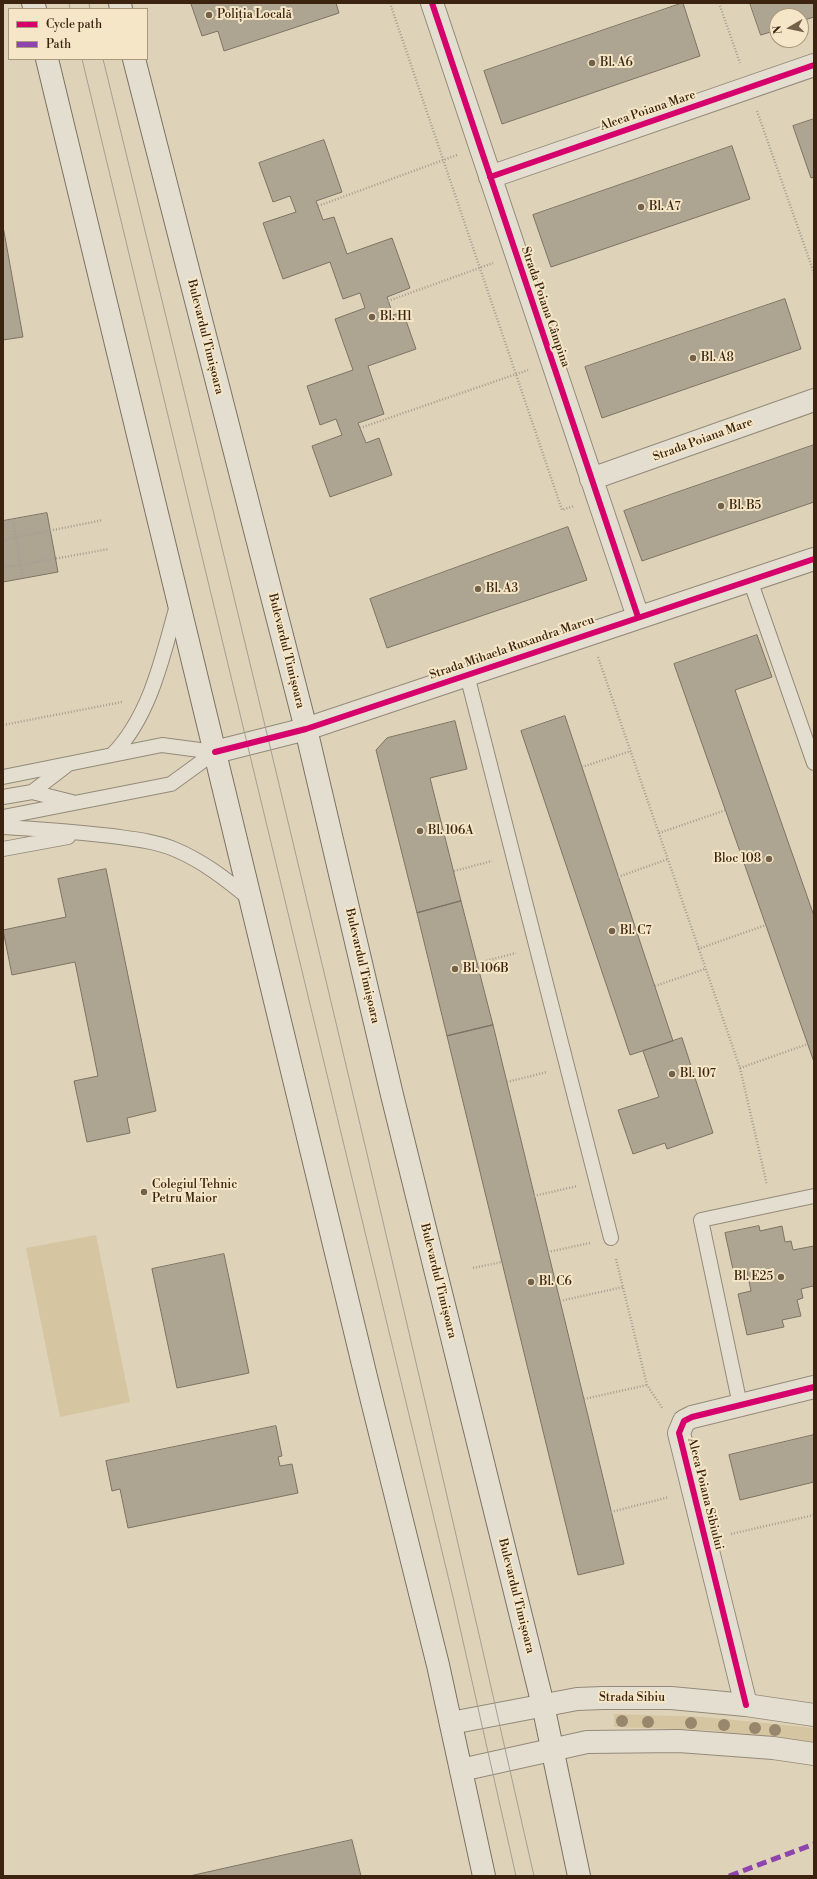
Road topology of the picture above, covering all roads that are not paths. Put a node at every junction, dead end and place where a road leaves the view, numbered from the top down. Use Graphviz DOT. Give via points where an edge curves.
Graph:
graph roads {
  1 [pos="432,3"];
  2 [pos="47,60"];
  3 [pos="134,60"];
  4 [pos="814,65"];
  5 [pos="490,177"];
  6 [pos="814,400"];
  7 [pos="592,479"];
  8 [pos="814,559"];
  9 [pos="750,580"];
  10 [pos="178,601"];
  11 [pos="638,617"];
  12 [pos="467,675"];
  13 [pos="306,729"];
  14 [pos="215,752"];
  15 [pos="112,755"];
  16 [pos="814,762"];
  17 [pos="70,764"];
  18 [pos="3,777"];
  19 [pos="32,792"];
  20 [pos="3,797"];
  21 [pos="76,803"];
  22 [pos="3,818"];
  23 [pos="3,827"];
  24 [pos="88,833"];
  25 [pos="3,849"];
  26 [pos="251,899"];
  27 [pos="814,1196"];
  28 [pos="611,1238"];
  29 [pos="814,1387"];
  30 [pos="740,1405"];
  31 [pos="543,1705"];
  32 [pos="746,1705"];
  33 [pos="814,1715"];
  34 [pos="451,1723"];
  35 [pos="553,1750"];
  36 [pos="814,1754"];
  37 [pos="461,1770"];
  38 [pos="484,1876"];
  39 [pos="579,1876"];
  1 -- 5 [label="main road, Strada Poiana Câmpina"];
  2 -- 10 [label="main road"];
  3 -- 13 [label="main road, Bulevardul Timișoara"];
  4 -- 5 [label="main road, Aleea Poiana Mare"];
  5 -- 7 [label="main road, Strada Poiana Câmpina"];
  6 -- 7 [label="main road, Strada Poiana Mare"];
  7 -- 11 [label="main road, Strada Poiana Câmpina"];
  8 -- 9 [label="main road, Strada Mihaela Ruxandra Marcu"];
  9 -- 11 [label="main road, Strada Mihaela Ruxandra Marcu"];
  9 -- 16 [label="lane"];
  10 -- 14 [label="main road"];
  10 -- 15 [label="lane" via="145,706 126,741"];
  11 -- 12 [label="main road, Strada Mihaela Ruxandra Marcu"];
  12 -- 13 [label="main road, Strada Mihaela Ruxandra Marcu"];
  12 -- 28 [label="lane"];
  13 -- 14 [label="main road, Strada Mihaela Ruxandra Marcu"];
  13 -- 31 [label="main road, Bulevardul Timișoara" via="392,1095"];
  14 -- 15 [label="lane" via="162,745"];
  14 -- 21 [label="lane" via="171,784"];
  14 -- 26 [label="main road"];
  15 -- 17 [label="lane"];
  17 -- 18 [label="lane"];
  17 -- 19 [label="lane"];
  19 -- 20 [label="lane"];
  19 -- 21 [label="lane"];
  21 -- 22 [label="lane"];
  23 -- 24 [label="lane"];
  24 -- 25 [label="lane"];
  24 -- 26 [label="lane" via="140,840 174,849 222,876"];
  26 -- 34 [label="main road"];
  27 -- 30 [label="lane" via="701,1220"];
  29 -- 30 [label="main road, Aleea Poiana Sibiului"];
  30 -- 32 [label="main road, Aleea Poiana Sibiului" via="692,1417 684,1421 679,1433"];
  31 -- 32 [label="main road, Strada Sibiu" via="577,1699 671,1698"];
  31 -- 34 [label="main road, Strada Sibiu"];
  31 -- 35 [label="main road, Bulevardul Timișoara"];
  32 -- 33 [label="main road, Strada Sibiu"];
  34 -- 37 [label="main road"];
  35 -- 36 [label="main road" via="587,1742 679,1741 773,1748"];
  35 -- 37 [label="main road"];
  35 -- 39 [label="main road, Bulevardul Timișoara"];
  37 -- 38 [label="main road"];
}
